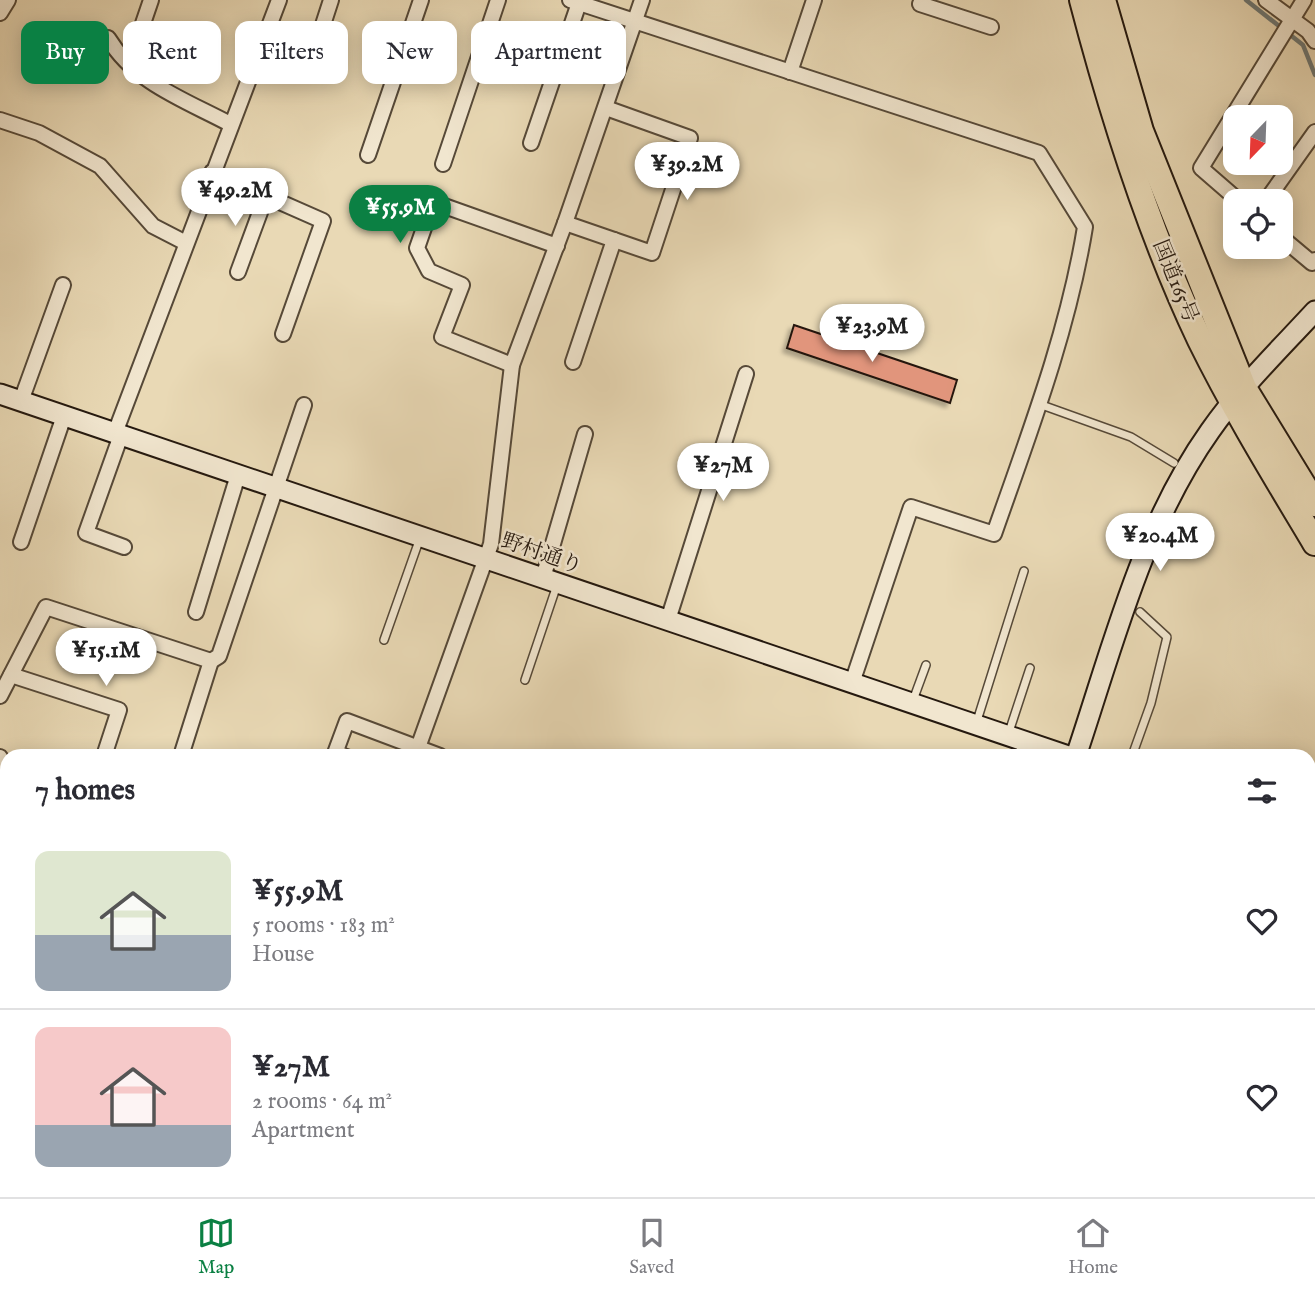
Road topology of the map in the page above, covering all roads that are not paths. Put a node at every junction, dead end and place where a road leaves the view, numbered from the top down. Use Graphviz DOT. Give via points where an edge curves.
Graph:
graph roads {
  1 [pos="8,0"];
  2 [pos="151,0"];
  3 [pos="279,0"];
  4 [pos="331,0"];
  5 [pos="421,0"];
  6 [pos="498,0"];
  7 [pos="642,0"];
  8 [pos="814,0"];
  9 [pos="922,0"];
  10 [pos="1082,0"];
  11 [pos="1103,0"];
  12 [pos="1266,0"];
  13 [pos="1304,0"];
  14 [pos="575,1"];
  15 [pos="0,13"];
  16 [pos="1291,20"];
  17 [pos="144,21"];
  18 [pos="324,21"];
  19 [pos="634,22"];
  20 [pos="991,27"];
  21 [pos="109,40"];
  22 [pos="1315,41"];
  23 [pos="790,72"];
  24 [pos="606,108"];
  25 [pos="0,120"];
  26 [pos="230,124"];
  27 [pos="1315,132"];
  28 [pos="531,143"];
  29 [pos="368,155"];
  30 [pos="443,164"];
  31 [pos="212,172"];
  32 [pos="1225,189"];
  33 [pos="1275,189"];
  34 [pos="266,196"];
  35 [pos="565,223"];
  36 [pos="614,240"];
  37 [pos="186,243"];
  38 [pos="557,246"];
  39 [pos="1293,247"];
  40 [pos="1315,260"];
  41 [pos="238,272"];
  42 [pos="63,285"];
  43 [pos="1315,311"];
  44 [pos="283,334"];
  45 [pos="573,362"];
  46 [pos="512,365"];
  47 [pos="746,374"];
  48 [pos="0,394"];
  49 [pos="1238,395"];
  50 [pos="21,401"];
  51 [pos="1039,404"];
  52 [pos="304,405"];
  53 [pos="64,416"];
  54 [pos="118,434"];
  55 [pos="585,434"];
  56 [pos="1174,463"];
  57 [pos="238,475"];
  58 [pos="275,486"];
  59 [pos="1315,504"];
  60 [pos="421,537"];
  61 [pos="21,542"];
  62 [pos="1315,543"];
  63 [pos="124,547"];
  64 [pos="486,558"];
  65 [pos="1024,571"];
  66 [pos="551,580"];
  67 [pos="196,611"];
  68 [pos="1140,612"];
  69 [pos="668,620"];
  70 [pos="384,640"];
  71 [pos="211,661"];
  72 [pos="926,666"];
  73 [pos="1030,668"];
  74 [pos="10,675"];
  75 [pos="525,680"];
  76 [pos="852,683"];
  77 [pos="0,696"];
  78 [pos="911,703"];
  79 [pos="976,725"];
  80 [pos="424,731"];
  81 [pos="1008,736"];
  82 [pos="106,749"];
  83 [pos="183,749"];
  84 [pos="336,749"];
  85 [pos="412,749"];
  86 [pos="417,749"];
  87 [pos="436,749"];
  88 [pos="1047,749"];
  89 [pos="1078,749"];
  90 [pos="1135,749"];
  1 -- 15 [label="street"];
  2 -- 17 [label="street"];
  3 -- 26 [label="street"];
  4 -- 18 [label="street"];
  5 -- 29 [label="street"];
  6 -- 30 [label="street"];
  7 -- 19 [label="street"];
  8 -- 23 [label="street"];
  9 -- 20 [label="street" via="920,4"];
  10 -- 49 [label="highway, 国道165号" via="1112,107 1176,284"];
  11 -- 49 [label="highway, 国道165号" via="1141,131"];
  12 -- 16 [label="street"];
  13 -- 16 [label="street"];
  14 -- 19 [label="street"];
  14 -- 28 [label="street"];
  16 -- 22 [label="street"];
  16 -- 32 [label="street" via="1200,168"];
  19 -- 23 [label="street"];
  19 -- 24 [label="street"];
  21 -- 26 [label="street" via="136,74"];
  23 -- 51 [label="street" via="1039,153 1085,227 1078,271"];
  24 -- 35 [label="street"];
  24 -- 36 [label="street" via="690,138 652,253"];
  25 -- 37 [label="street" via="39,133 100,166 153,226"];
  26 -- 31 [label="street"];
  27 -- 33 [label="street"];
  31 -- 34 [label="street"];
  31 -- 37 [label="street"];
  34 -- 41 [label="street"];
  34 -- 44 [label="street" via="323,221"];
  35 -- 36 [label="street"];
  35 -- 38 [label="street"];
  36 -- 45 [label="street"];
  37 -- 54 [label="street"];
  38 -- 46 [label="street"];
  38 -- 46 [label="street" via="433,202 418,248 429,271 461,285 442,337"];
  39 -- 40 [label="street" via="1312,264"];
  42 -- 50 [label="street"];
  43 -- 49 [label="street"];
  46 -- 64 [label="street"];
  47 -- 69 [label="street"];
  48 -- 50 [label="street, 野村通り"];
  49 -- 59 [label="highway, 国道165号"];
  49 -- 62 [label="highway, 国道165号"];
  49 -- 89 [label="street" via="1185,470 1159,523"];
  50 -- 53 [label="street, 野村通り"];
  51 -- 56 [label="lane" via="1131,437"];
  51 -- 76 [label="street" via="994,534 911,507"];
  52 -- 58 [label="street"];
  53 -- 54 [label="street, 野村通り"];
  53 -- 61 [label="street"];
  54 -- 57 [label="street, 野村通り"];
  54 -- 63 [label="street" via="86,533"];
  55 -- 66 [label="street"];
  57 -- 58 [label="street, 野村通り"];
  57 -- 67 [label="street"];
  58 -- 60 [label="street, 野村通り"];
  58 -- 71 [label="street" via="219,656"];
  60 -- 64 [label="street, 野村通り"];
  60 -- 70 [label="lane"];
  64 -- 66 [label="street, 野村通り"];
  64 -- 80 [label="street"];
  65 -- 79 [label="lane"];
  66 -- 69 [label="street, 野村通り"];
  66 -- 75 [label="lane"];
  68 -- 90 [label="lane" via="1167,637"];
  69 -- 76 [label="street, 野村通り"];
  71 -- 74 [label="street" via="46,607"];
  71 -- 83 [label="street"];
  72 -- 78 [label="lane"];
  73 -- 81 [label="lane"];
  74 -- 77 [label="street"];
  74 -- 82 [label="street" via="119,710"];
  76 -- 78 [label="street, 野村通り"];
  78 -- 79 [label="street, 野村通り"];
  79 -- 81 [label="street, 野村通り"];
  80 -- 86 [label="street"];
  80 -- 87 [label="street"];
  81 -- 88 [label="street, 野村通り"];
  84 -- 85 [label="street" via="347,720"];
}
